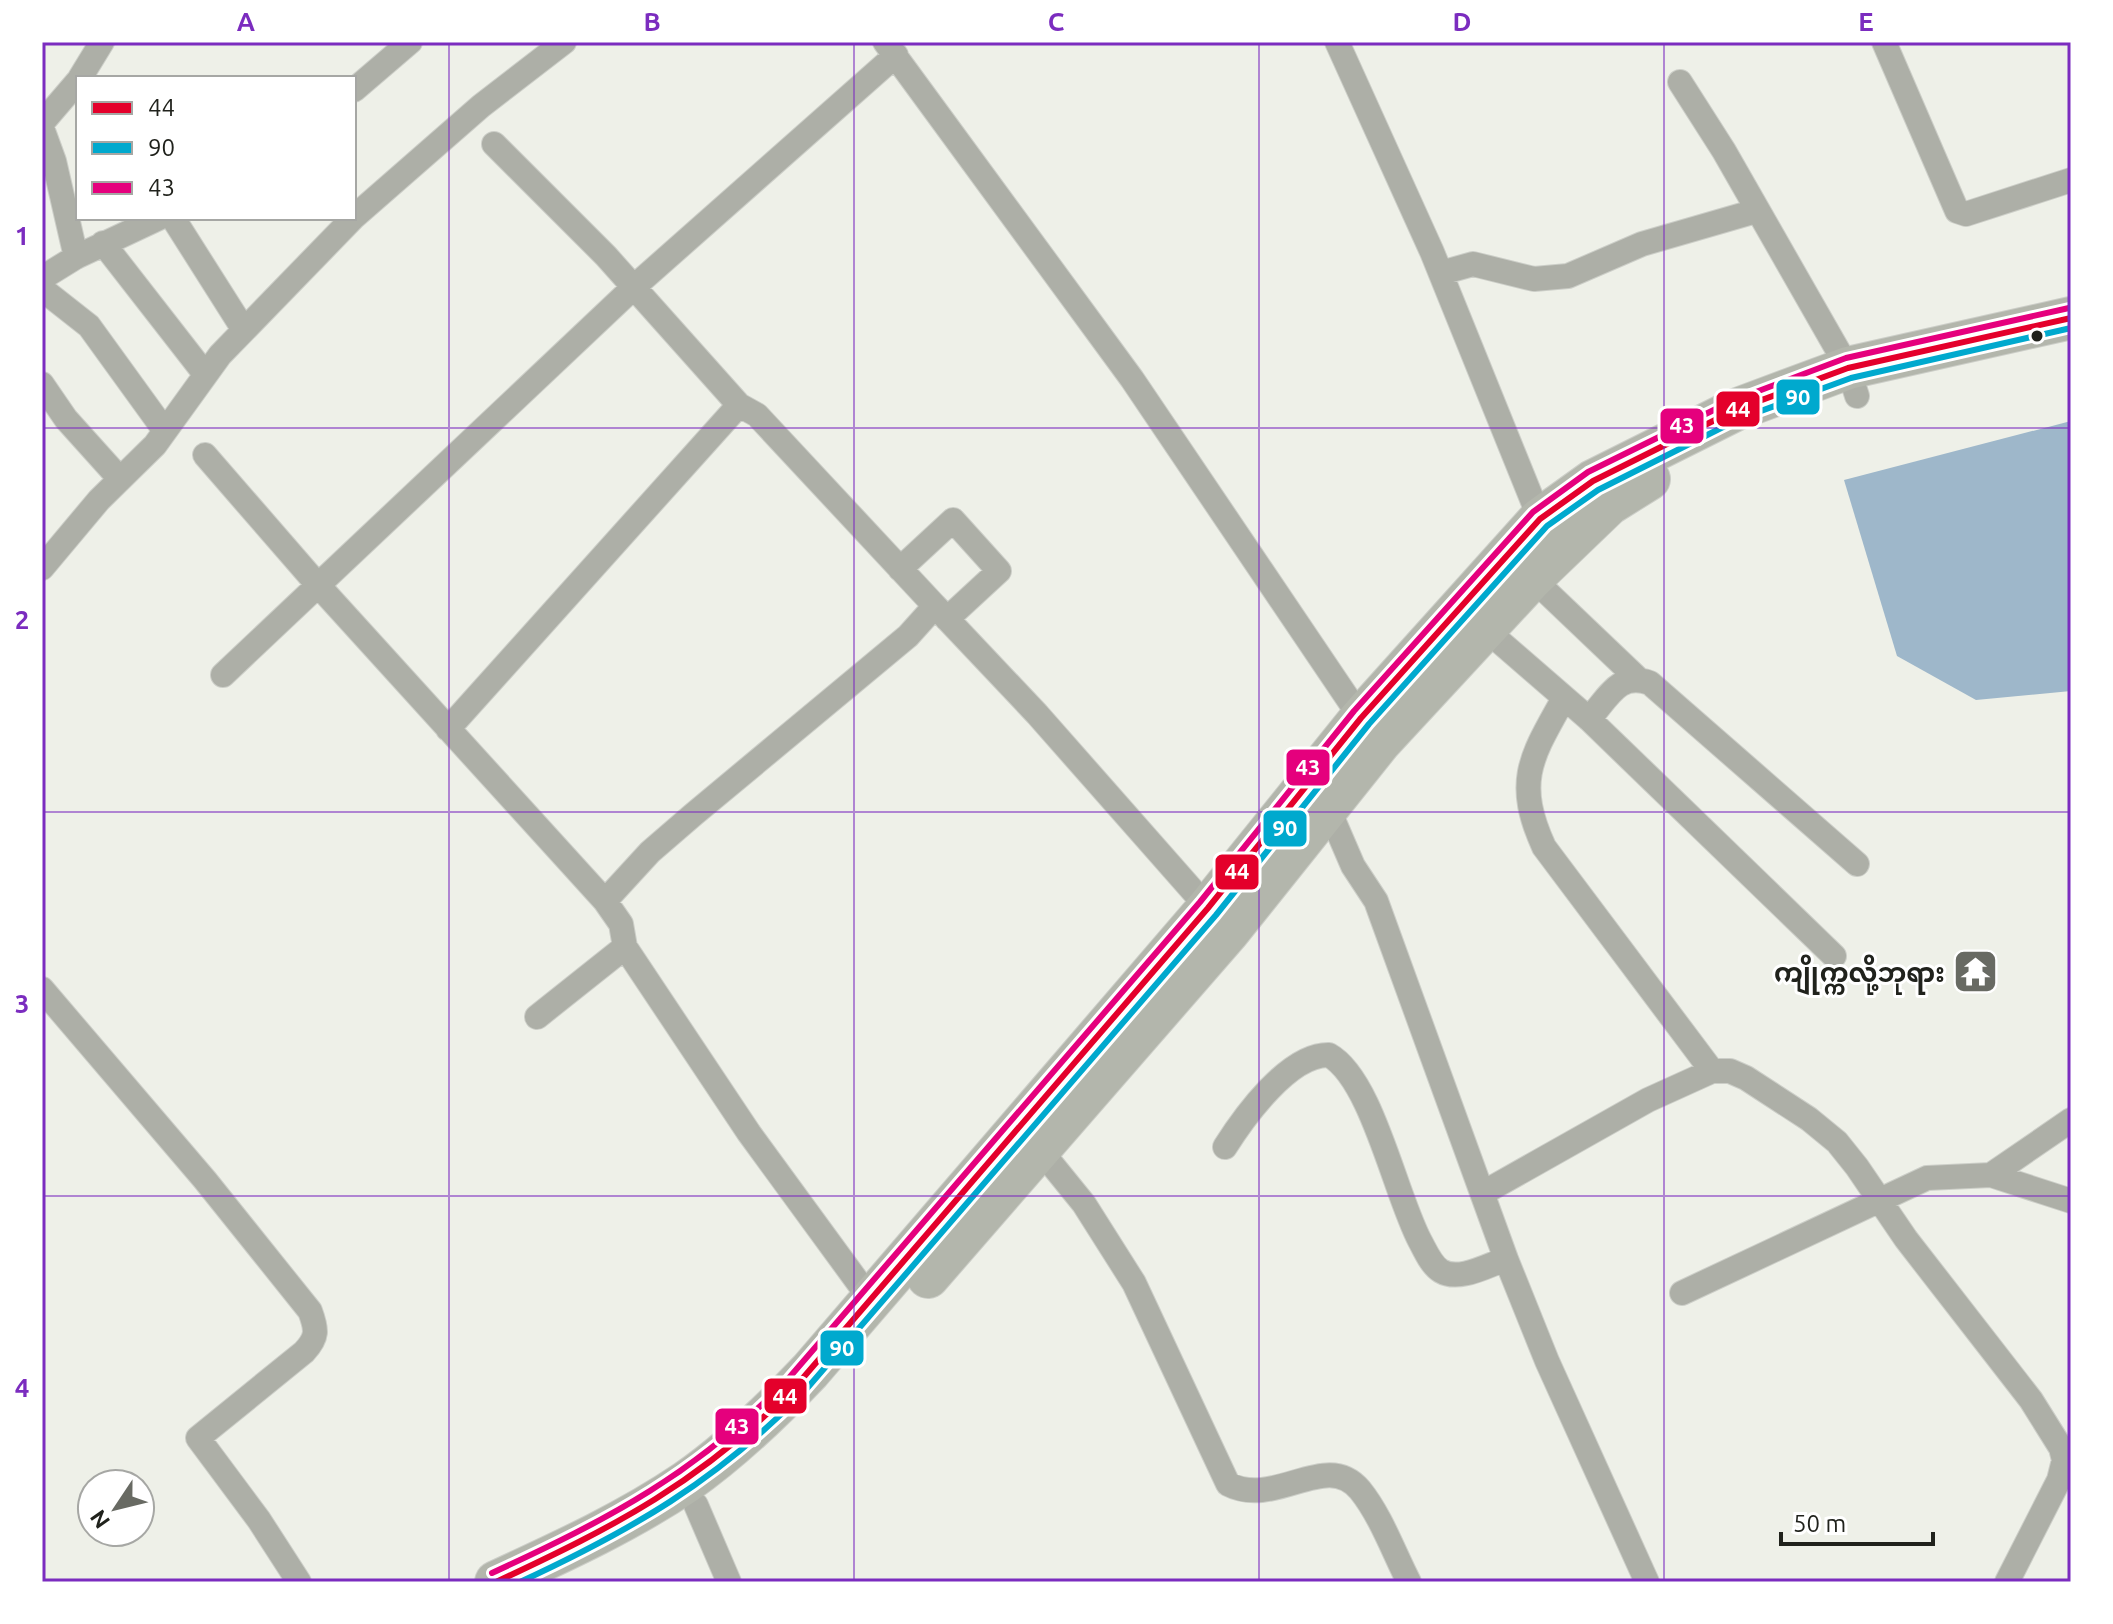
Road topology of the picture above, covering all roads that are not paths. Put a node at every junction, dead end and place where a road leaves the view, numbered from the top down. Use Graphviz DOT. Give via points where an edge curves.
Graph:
graph roads {
  1 [pos="102,42"];
  2 [pos="410,42"];
  3 [pos="564,42"];
  4 [pos="1337,42"];
  5 [pos="1884,42"];
  6 [pos="891,49"];
  7 [pos="81,76"];
  8 [pos="1680,82"];
  9 [pos="76,83"];
  10 [pos="356,88"];
  11 [pos="44,122"];
  12 [pos="494,144"];
  13 [pos="2071,180"];
  14 [pos="1756,211"];
  15 [pos="356,215"];
  16 [pos="155,220"];
  17 [pos="174,220"];
  18 [pos="351,220"];
  19 [pos="103,243"];
  20 [pos="76,257"];
  21 [pos="1441,273"];
  22 [pos="42,278"];
  23 [pos="635,286"];
  24 [pos="42,289"];
  25 [pos="2071,318"];
  26 [pos="244,330"];
  27 [pos="2071,345"];
  28 [pos="205,374"];
  29 [pos="1853,382"];
  30 [pos="42,384"];
  31 [pos="739,405"];
  32 [pos="165,431"];
  33 [pos="205,455"];
  34 [pos="120,479"];
  35 [pos="1540,519"];
  36 [pos="42,568"];
  37 [pos="900,569"];
  38 [pos="1532,578"];
  39 [pos="317,584"];
  40 [pos="941,613"];
  41 [pos="1484,628"];
  42 [pos="223,675"];
  43 [pos="1637,678"];
  44 [pos="1564,698"];
  45 [pos="1361,718"];
  46 [pos="1589,719"];
  47 [pos="448,729"];
  48 [pos="1328,808"];
  49 [pos="1857,864"];
  50 [pos="605,901"];
  51 [pos="1208,908"];
  52 [pos="625,947"];
  53 [pos="1834,956"];
  54 [pos="42,989"];
  55 [pos="537,1017"];
  56 [pos="1712,1071"];
  57 [pos="2071,1120"];
  58 [pos="1225,1147"];
  59 [pos="1041,1151"];
  60 [pos="1991,1175"];
  61 [pos="1483,1193"];
  62 [pos="1878,1200"];
  63 [pos="2071,1201"];
  64 [pos="1506,1259"];
  65 [pos="1682,1293"];
  66 [pos="871,1300"];
  67 [pos="2063,1493"];
  68 [pos="696,1505"];
  69 [pos="299,1582"];
  70 [pos="496,1582"];
  71 [pos="553,1582"];
  72 [pos="729,1582"];
  73 [pos="1409,1582"];
  74 [pos="1647,1582"];
  75 [pos="2007,1582"];
  1 -- 7 [label="street"];
  2 -- 10 [label="street"];
  3 -- 15 [label="street"];
  4 -- 21 [label="street"];
  5 -- 13 [label="street" via="1957,211 1966,214"];
  6 -- 23 [label="street"];
  6 -- 45 [label="street" via="1132,379"];
  8 -- 14 [label="street"];
  9 -- 11 [label="street"];
  11 -- 20 [label="street"];
  12 -- 23 [label="street"];
  14 -- 21 [label="street" via="1642,244 1568,276 1534,279 1473,264"];
  14 -- 29 [label="street"];
  16 -- 19 [label="street"];
  17 -- 26 [label="street"];
  18 -- 26 [label="street"];
  19 -- 20 [label="street"];
  19 -- 28 [label="street"];
  20 -- 22 [label="street"];
  21 -- 35 [label="street"];
  23 -- 31 [label="street"];
  23 -- 39 [label="street"];
  24 -- 32 [label="street" via="89,326"];
  25 -- 29 [label="highway"];
  26 -- 28 [label="street"];
  27 -- 29 [label="highway"];
  28 -- 32 [label="street"];
  29 -- 35 [label="highway" via="1735,410 1593,481"];
  29 -- 38 [label="highway" via="1660,472 1609,504"];
  30 -- 34 [label="street"];
  31 -- 37 [label="street" via="757,415"];
  31 -- 47 [label="street"];
  32 -- 34 [label="street"];
  33 -- 39 [label="street"];
  34 -- 36 [label="street"];
  35 -- 45 [label="highway"];
  37 -- 40 [label="street"];
  37 -- 40 [label="street" via="953,520 999,571"];
  38 -- 41 [label="highway"];
  38 -- 43 [label="street"];
  39 -- 42 [label="street"];
  39 -- 47 [label="street"];
  40 -- 50 [label="street" via="650,852"];
  40 -- 51 [label="street"];
  41 -- 44 [label="street"];
  41 -- 48 [label="highway"];
  43 -- 46 [label="street" via="1624,680"];
  43 -- 49 [label="street" via="1650,683"];
  44 -- 46 [label="street"];
  44 -- 56 [label="street" via="1533,758 1526,788 1530,816 1544,847"];
  45 -- 51 [label="highway"];
  46 -- 53 [label="street"];
  47 -- 50 [label="street"];
  48 -- 59 [label="highway"];
  48 -- 61 [label="street" via="1353,866 1376,901"];
  50 -- 52 [label="street" via="621,924"];
  51 -- 66 [label="highway"];
  52 -- 55 [label="street"];
  52 -- 66 [label="street" via="749,1133"];
  54 -- 69 [label="street" via="310,1311 315,1340 198,1438"];
  56 -- 61 [label="street" via="1648,1100"];
  56 -- 62 [label="street" via="1746,1078 1809,1119 1837,1142"];
  57 -- 60 [label="street"];
  58 -- 64 [label="street" via="1248,1112 1279,1081 1307,1059 1329,1055 1339,1060 1367,1104 1416,1234 1434,1264 1456,1275"];
  59 -- 68 [label="highway" via="799,1419"];
  59 -- 73 [label="street" via="1084,1204 1134,1283 1228,1484 1257,1493 1329,1474 1345,1477 1359,1490"];
  60 -- 62 [label="street" via="1927,1178"];
  60 -- 63 [label="street"];
  61 -- 64 [label="street"];
  62 -- 65 [label="street"];
  62 -- 67 [label="street" via="2051,1429 2064,1460"];
  64 -- 74 [label="street"];
  66 -- 70 [label="highway" via="767,1417 685,1482 589,1539"];
  67 -- 75 [label="street"];
  68 -- 71 [label="highway"];
  68 -- 72 [label="street"];
}
